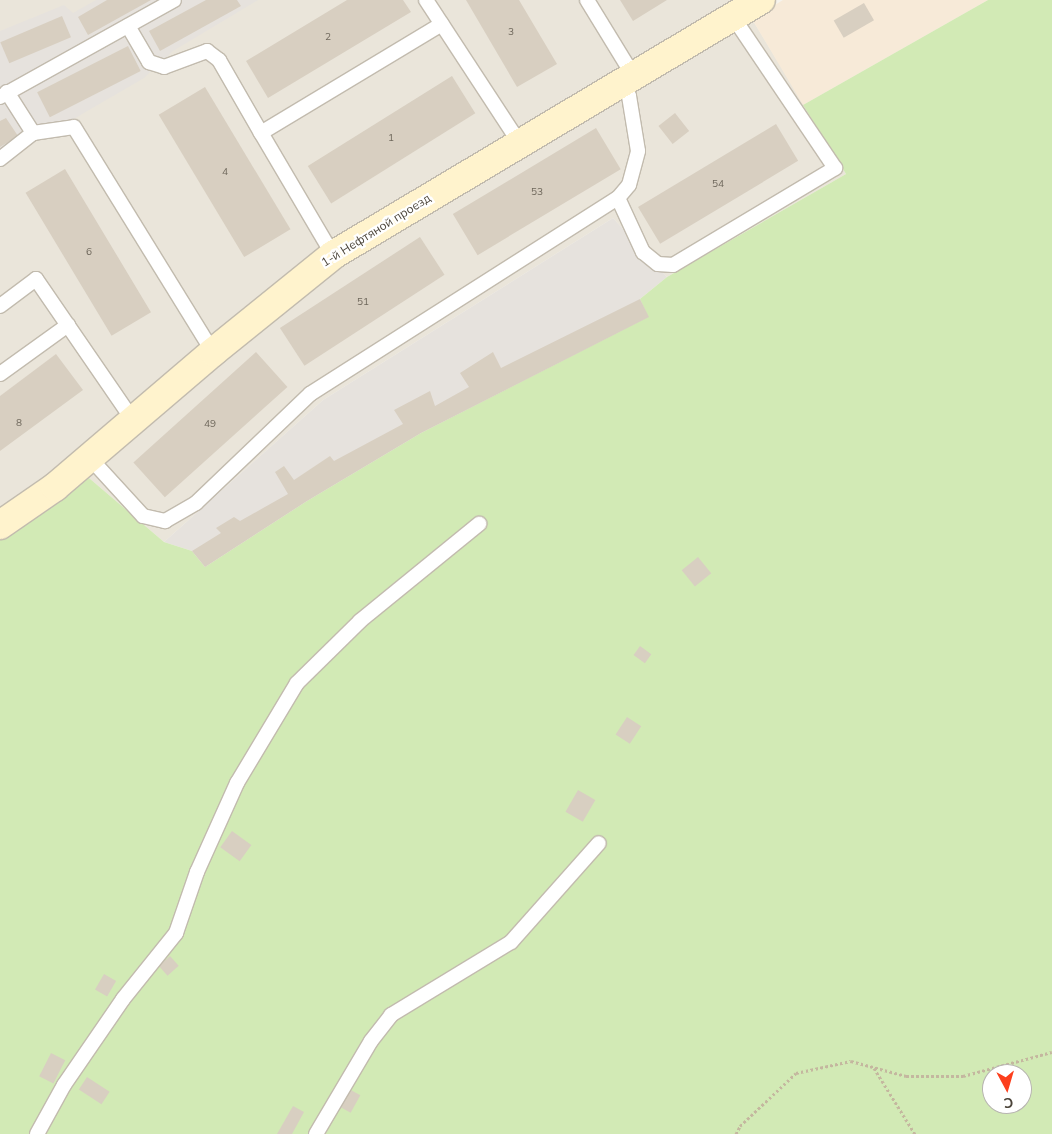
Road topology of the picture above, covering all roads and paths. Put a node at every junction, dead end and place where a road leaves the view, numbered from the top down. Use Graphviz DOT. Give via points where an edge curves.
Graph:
graph roads {
  1 [pos="174,0"];
  2 [pos="426,0"];
  3 [pos="587,0"];
  4 [pos="761,0"];
  5 [pos="733,17"];
  6 [pos="442,24"];
  7 [pos="128,26"];
  8 [pos="627,78"];
  9 [pos="4,94"];
  10 [pos="33,133"];
  11 [pos="261,133"];
  12 [pos="519,142"];
  13 [pos="0,159"];
  14 [pos="618,198"];
  15 [pos="333,255"];
  16 [pos="0,306"];
  17 [pos="68,325"];
  18 [pos="213,352"];
  19 [pos="0,374"];
  20 [pos="132,420"];
  21 [pos="89,457"];
  22 [pos="479,524"];
  23 [pos="0,525"];
  24 [pos="599,844"];
  25 [pos="1052,1052"];
  26 [pos="874,1068"];
  27 [pos="37,1134"];
  28 [pos="316,1134"];
  29 [pos="736,1134"];
  30 [pos="915,1134"];
  1 -- 7 [label="lane"];
  2 -- 6 [label="lane"];
  3 -- 8 [label="lane"];
  4 -- 5 [label="street, 1-й Нефтяной проезд"];
  5 -- 8 [label="street, 1-й Нефтяной проезд"];
  5 -- 14 [label="lane" via="835,168 673,265 658,264 643,252"];
  6 -- 11 [label="lane"];
  6 -- 12 [label="lane"];
  7 -- 9 [label="lane"];
  7 -- 11 [label="lane" via="149,62 164,67 206,51 219,60"];
  8 -- 12 [label="street, 1-й Нефтяной проезд"];
  8 -- 14 [label="lane" via="638,151 629,185"];
  9 -- 10 [label="lane"];
  10 -- 13 [label="lane"];
  10 -- 18 [label="lane" via="74,127"];
  11 -- 15 [label="lane"];
  12 -- 15 [label="street, 1-й Нефтяной проезд"];
  14 -- 21 [label="lane" via="310,394 196,504 165,522 143,516"];
  15 -- 18 [label="street, 1-й Нефтяной проезд"];
  16 -- 17 [label="lane" via="36,279"];
  17 -- 19 [label="lane"];
  17 -- 20 [label="lane"];
  18 -- 20 [label="street, 1-й Нефтяной проезд"];
  20 -- 21 [label="street, 1-й Нефтяной проезд"];
  21 -- 23 [label="street, 1-й Нефтяной проезд" via="54,487"];
  22 -- 27 [label="lane" via="360,621 297,683 237,782 197,872 176,934 124,999 64,1084"];
  24 -- 28 [label="lane" via="511,942 391,1015 371,1041"];
  25 -- 26 [label="path" via="963,1076 906,1076"];
  26 -- 29 [label="path" via="851,1061 796,1073 740,1126"];
  26 -- 30 [label="path"];
}
